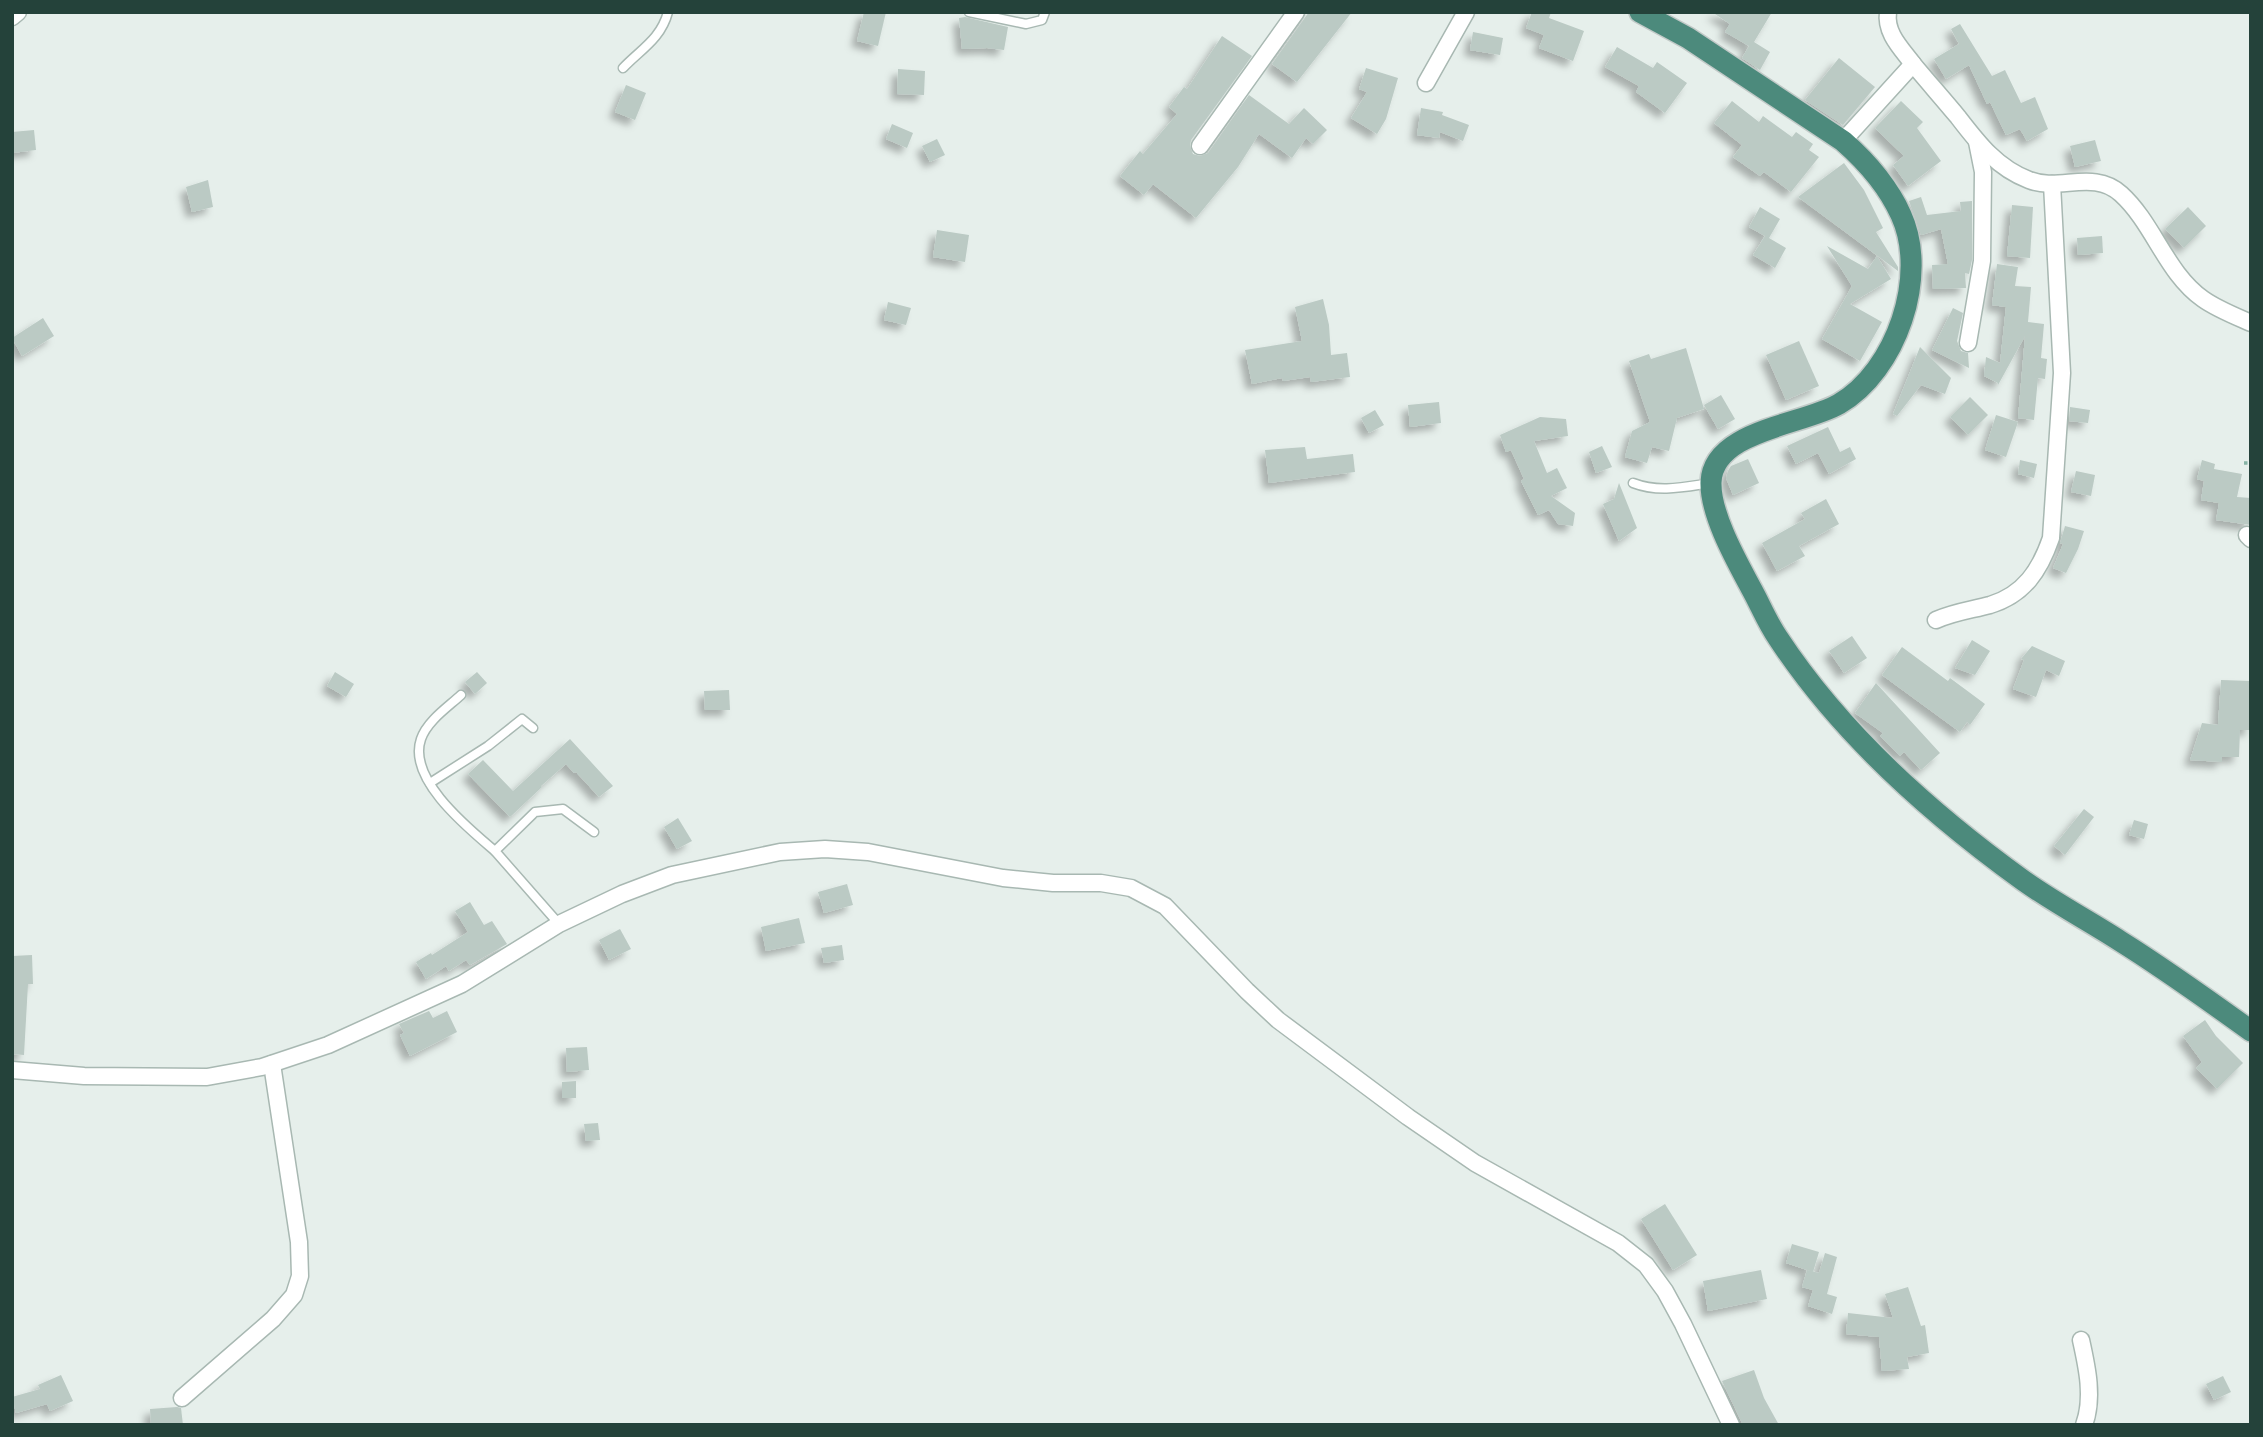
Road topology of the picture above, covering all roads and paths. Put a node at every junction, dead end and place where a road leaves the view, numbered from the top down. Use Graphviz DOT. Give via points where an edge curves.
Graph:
graph roads {
  1 [pos="18,12"];
  2 [pos="668,12"];
  3 [pos="969,12"];
  4 [pos="1045,12"];
  5 [pos="1296,12"];
  6 [pos="1466,12"];
  7 [pos="1640,12"];
  8 [pos="1888,12"];
  9 [pos="12,17"];
  10 [pos="1913,64"];
  11 [pos="623,68"];
  12 [pos="1426,83"];
  13 [pos="1843,141"];
  14 [pos="1977,142"];
  15 [pos="1200,146"];
  16 [pos="2052,184"];
  17 [pos="2251,323"];
  18 [pos="1968,343"];
  19 [pos="2244,463"];
  20 [pos="2251,463"];
  21 [pos="1633,483"];
  22 [pos="1711,483"];
  23 [pos="1936,620"];
  24 [pos="461,695"];
  25 [pos="533,728"];
  26 [pos="430,783"];
  27 [pos="594,832"];
  28 [pos="495,851"];
  29 [pos="559,924"];
  30 [pos="2251,1031"];
  31 [pos="272,1064"];
  32 [pos="12,1070"];
  33 [pos="2081,1340"];
  34 [pos="182,1398"];
  35 [pos="1731,1425"];
  36 [pos="2084,1425"];
  1 -- 9 [label="street"];
  2 -- 11 [label="lane" via="661,31"];
  3 -- 4 [label="lane" via="1032,24 1042,20"];
  5 -- 15 [label="street"];
  6 -- 12 [label="street"];
  7 -- 13 [label="highway" via="1688,38"];
  8 -- 10 [label="street" via="1886,22 1893,37"];
  10 -- 13 [label="street"];
  10 -- 14 [label="street"];
  13 -- 22 [label="highway" via="1886,187 1902,218 1909,252 1906,311 1888,353 1867,382 1839,404 1731,447 1716,461"];
  14 -- 16 [label="street" via="2014,173 2032,182"];
  14 -- 18 [label="street" via="1983,172 1982,261"];
  16 -- 17 [label="street" via="2089,181 2106,184 2121,194 2192,290"];
  16 -- 23 [label="street" via="2062,373 2051,538 2044,560 2019,591 2002,601"];
  19 -- 20 [label="path"];
  21 -- 22 [label="lane" via="1674,489"];
  22 -- 30 [label="highway" via="1729,546 1776,636 1814,688 1871,752 1955,830 2027,883"];
  24 -- 26 [label="lane" via="421,737 418,757"];
  25 -- 26 [label="lane" via="522,719"];
  26 -- 28 [label="lane" via="454,815"];
  27 -- 28 [label="lane" via="563,809 535,813"];
  28 -- 29 [label="lane"];
  29 -- 31 [label="street" via="462,984 328,1045"];
  29 -- 35 [label="street" via="672,875 780,852 825,849 868,852 1003,878 1131,888 1166,906 1278,1020 1408,1117 1475,1163 1618,1243 1646,1265 1683,1324"];
  31 -- 32 [label="street" via="207,1077"];
  31 -- 34 [label="street" via="299,1241 300,1276 294,1295 273,1319"];
  33 -- 36 [label="street" via="2089,1395"];
}
